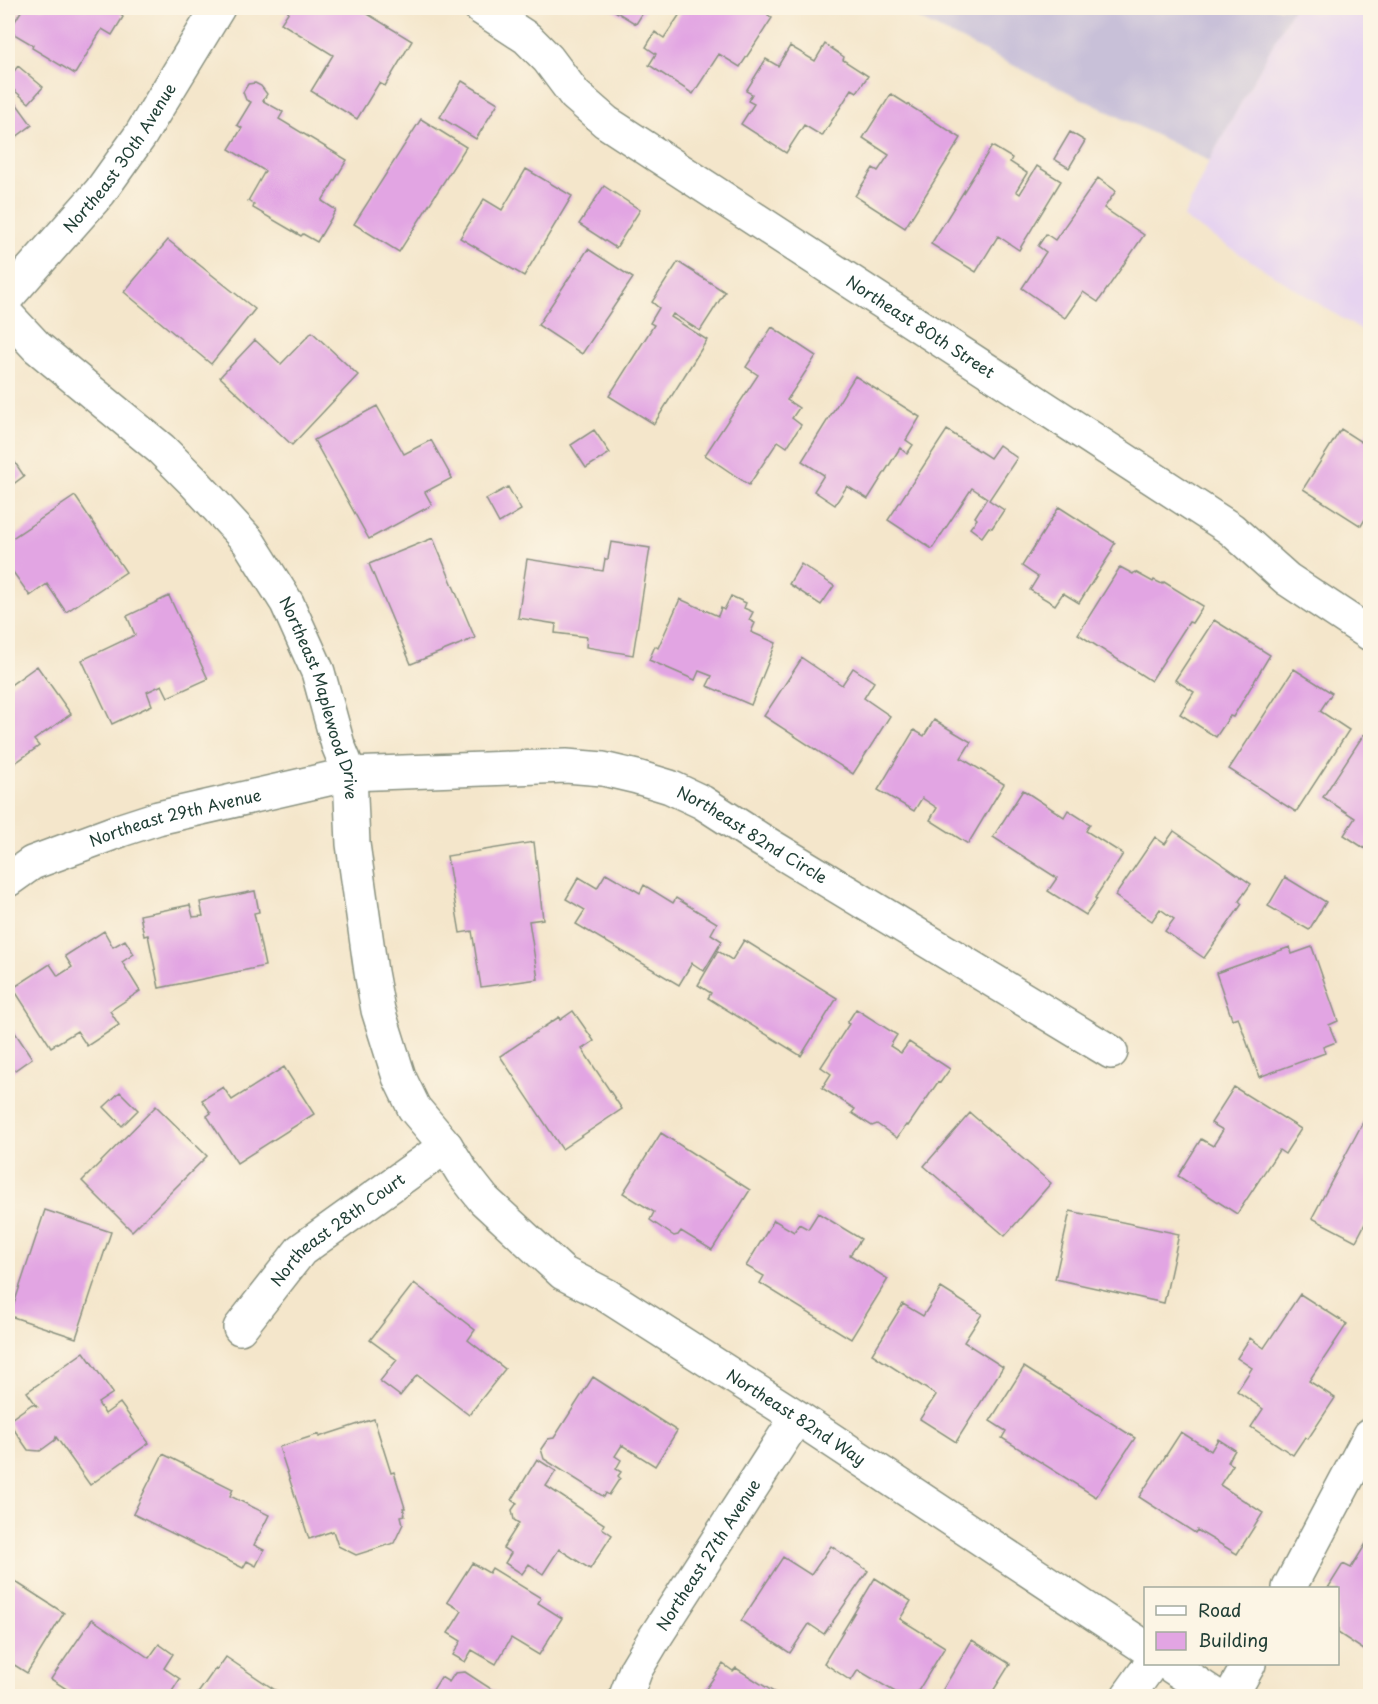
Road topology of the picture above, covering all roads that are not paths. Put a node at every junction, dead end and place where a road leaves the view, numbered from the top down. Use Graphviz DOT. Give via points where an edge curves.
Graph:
graph roads {
  1 [pos="218,8"];
  2 [pos="480,8"];
  3 [pos="8,296"];
  4 [pos="8,316"];
  5 [pos="1371,634"];
  6 [pos="350,774"];
  7 [pos="8,880"];
  8 [pos="1111,1052"];
  9 [pos="454,1159"];
  10 [pos="240,1328"];
  11 [pos="797,1417"];
  12 [pos="1371,1435"];
  13 [pos="1290,1587"];
  14 [pos="1144,1647"];
  15 [pos="1150,1665"];
  16 [pos="1170,1665"];
  17 [pos="1248,1665"];
  18 [pos="626,1696"];
  19 [pos="1128,1696"];
  20 [pos="1216,1696"];
  21 [pos="1231,1696"];
  1 -- 3 [label="street, Northeast 30th Avenue" via="140,136 100,192"];
  2 -- 5 [label="street, Northeast 80th Street" via="528,38 575,94 606,122 1231,529 1287,579"];
  4 -- 6 [label="street, Northeast Maplewood Drive" via="37,347 161,449 248,542 287,603 318,672"];
  6 -- 7 [label="street, Northeast 29th Avenue" via="140,824 32,863"];
  6 -- 8 [label="street, Northeast 82nd Circle" via="566,766 603,770 670,787 722,814"];
  6 -- 9 [label="street, Northeast Maplewood Drive" via="353,844 378,1010 399,1077 414,1108"];
  9 -- 10 [label="street, Northeast 28th Court" via="301,1250"];
  9 -- 11 [label="street, Northeast 82nd Way" via="484,1200 562,1273 606,1295"];
  11 -- 14 [label="street, Northeast 82nd Way"];
  11 -- 18 [label="street, Northeast 27th Avenue" via="654,1639"];
  12 -- 13 [label="street"];
  15 -- 19 [label="street"];
  16 -- 20 [label="street"];
  17 -- 21 [label="street"];
}
